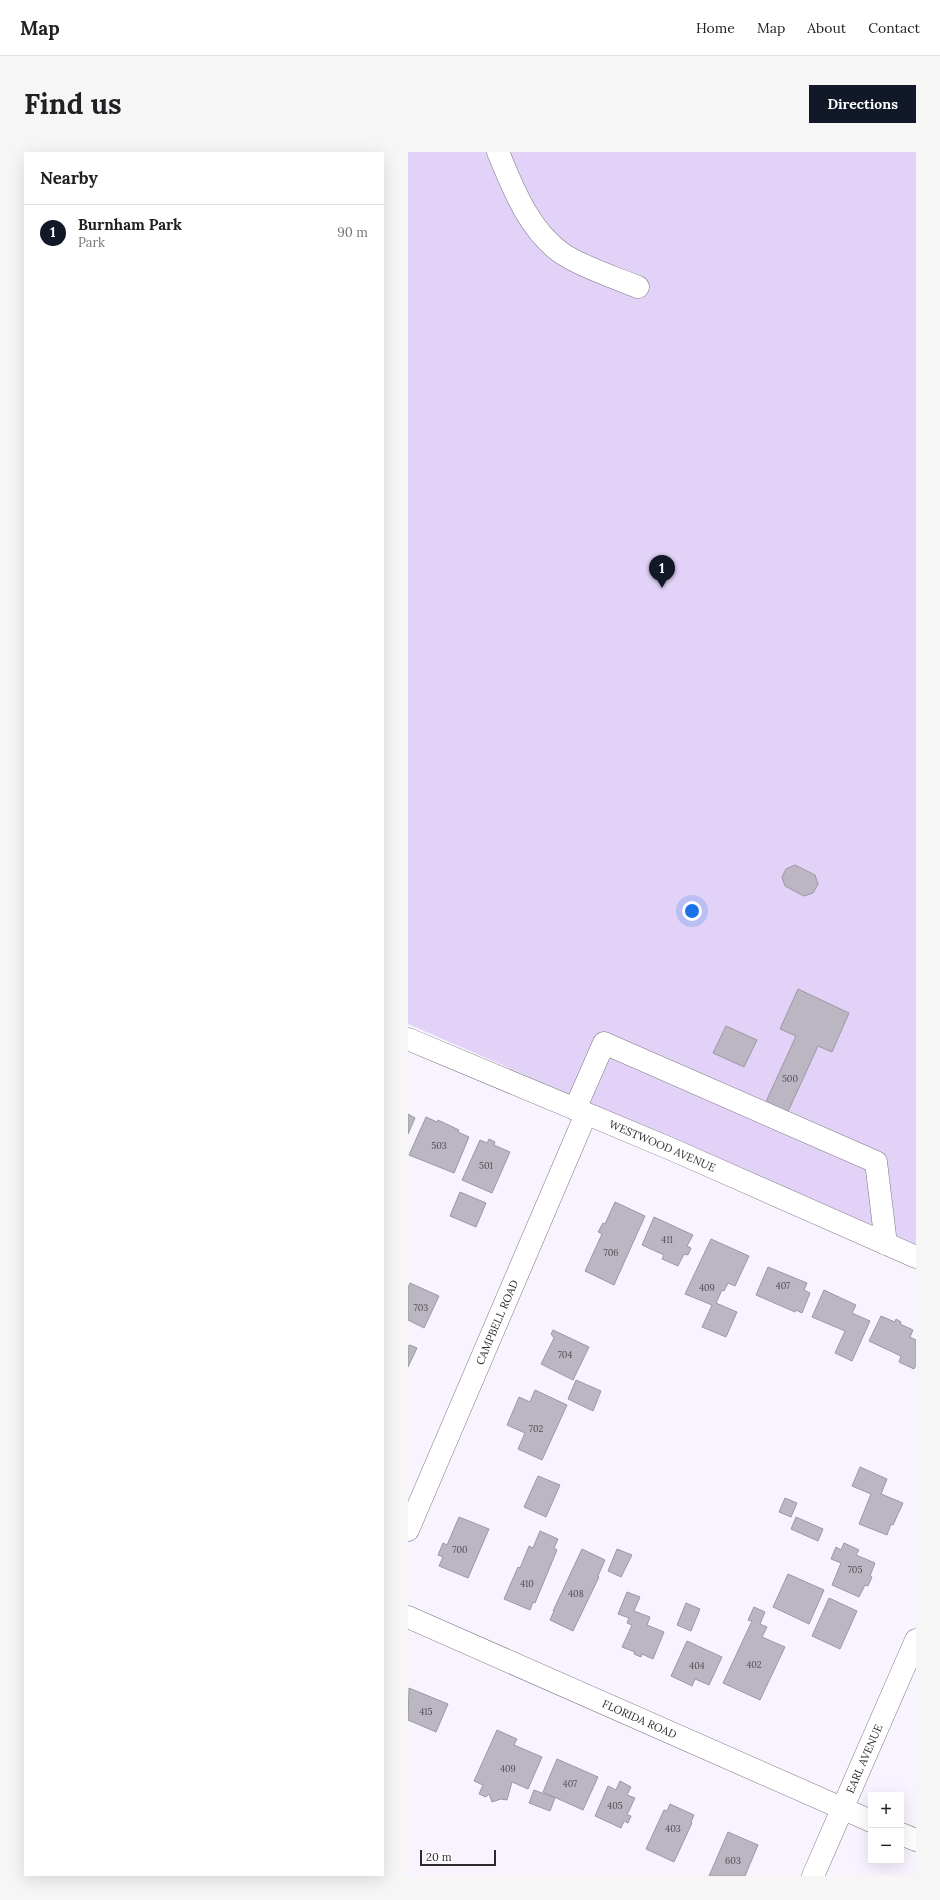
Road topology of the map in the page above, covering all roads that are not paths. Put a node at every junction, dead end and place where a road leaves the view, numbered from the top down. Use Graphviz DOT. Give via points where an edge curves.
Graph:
graph roads {
  1 [pos="498,152"];
  2 [pos="638,287"];
  3 [pos="408,1039"];
  4 [pos="581,1111"];
  5 [pos="886,1244"];
  6 [pos="916,1257"];
  7 [pos="408,1530"];
  8 [pos="408,1617"];
  9 [pos="916,1640"];
  10 [pos="842,1809"];
  11 [pos="868,1820"];
  12 [pos="904,1835"];
  13 [pos="916,1840"];
  14 [pos="813,1876"];
  1 -- 2 [label="street" via="527,213 544,236 563,254"];
  3 -- 4 [label="street, WESTWOOD AVENUE"];
  4 -- 5 [label="street, WESTWOOD AVENUE"];
  4 -- 5 [label="street, CAMPBELL ROAD" via="604,1044 876,1162"];
  4 -- 7 [label="street, CAMPBELL ROAD"];
  5 -- 6 [label="street, WESTWOOD AVENUE"];
  8 -- 10 [label="street, FLORIDA ROAD"];
  9 -- 10 [label="street, EARL AVENUE"];
  10 -- 11 [label="street, FLORIDA ROAD"];
  10 -- 14 [label="street, EARL AVENUE"];
  12 -- 13 [label="street"];
}
